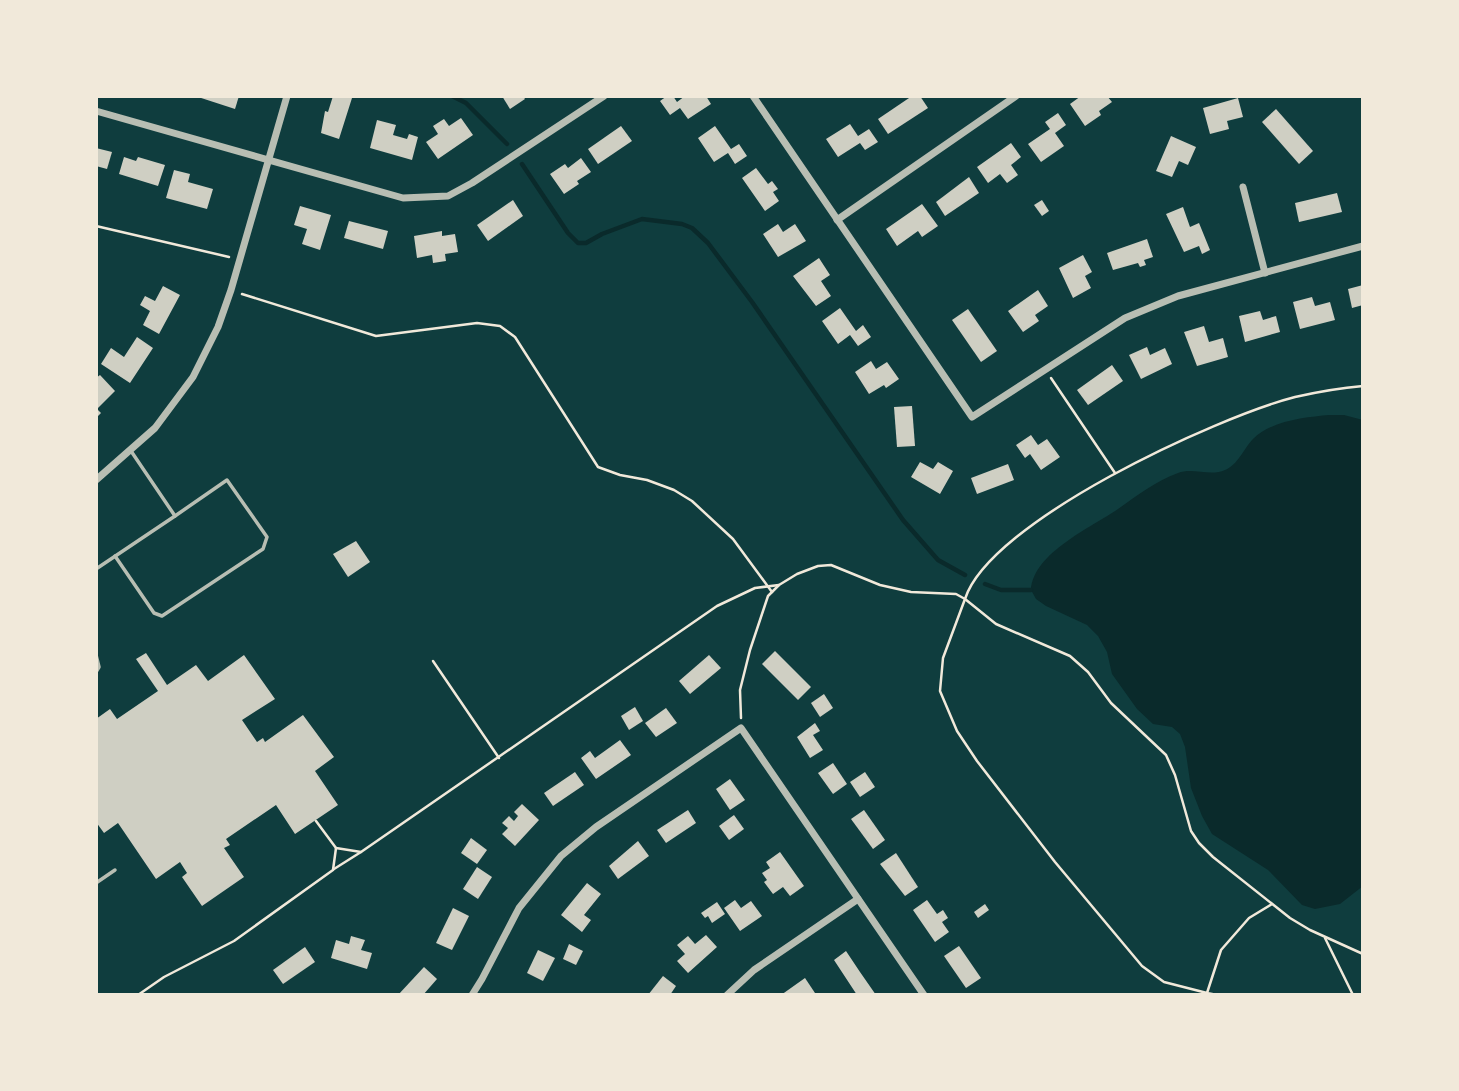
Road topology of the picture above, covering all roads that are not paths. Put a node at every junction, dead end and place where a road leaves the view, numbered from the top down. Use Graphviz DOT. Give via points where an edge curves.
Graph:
graph roads {
  1 [pos="287,96"];
  2 [pos="604,96"];
  3 [pos="753,96"];
  4 [pos="1016,96"];
  5 [pos="96,111"];
  6 [pos="268,160"];
  7 [pos="1243,187"];
  8 [pos="837,220"];
  9 [pos="1363,246"];
  10 [pos="1265,273"];
  11 [pos="131,451"];
  12 [pos="96,480"];
  13 [pos="175,516"];
  14 [pos="115,556"];
  15 [pos="96,569"];
  16 [pos="96,655"];
  17 [pos="96,672"];
  18 [pos="115,870"];
  19 [pos="96,883"];
  20 [pos="858,898"];
  21 [pos="472,995"];
  22 [pos="727,995"];
  23 [pos="924,995"];
  1 -- 6 [label="street"];
  2 -- 6 [label="street" via="448,195 403,198"];
  3 -- 8 [label="street"];
  4 -- 8 [label="street"];
  5 -- 6 [label="street"];
  6 -- 11 [label="street" via="218,327 193,377 155,428"];
  7 -- 10 [label="street"];
  8 -- 10 [label="street" via="972,417 1125,318 1178,296"];
  9 -- 10 [label="street"];
  11 -- 12 [label="street"];
  11 -- 13 [label="lane"];
  13 -- 14 [label="lane"];
  13 -- 14 [label="lane" via="227,480 267,537 263,549 162,616 154,613"];
  14 -- 15 [label="lane"];
  16 -- 17 [label="lane"];
  18 -- 19 [label="lane"];
  20 -- 21 [label="street" via="741,728 561,856 519,908"];
  20 -- 22 [label="street" via="754,970"];
  20 -- 23 [label="street"];
}
